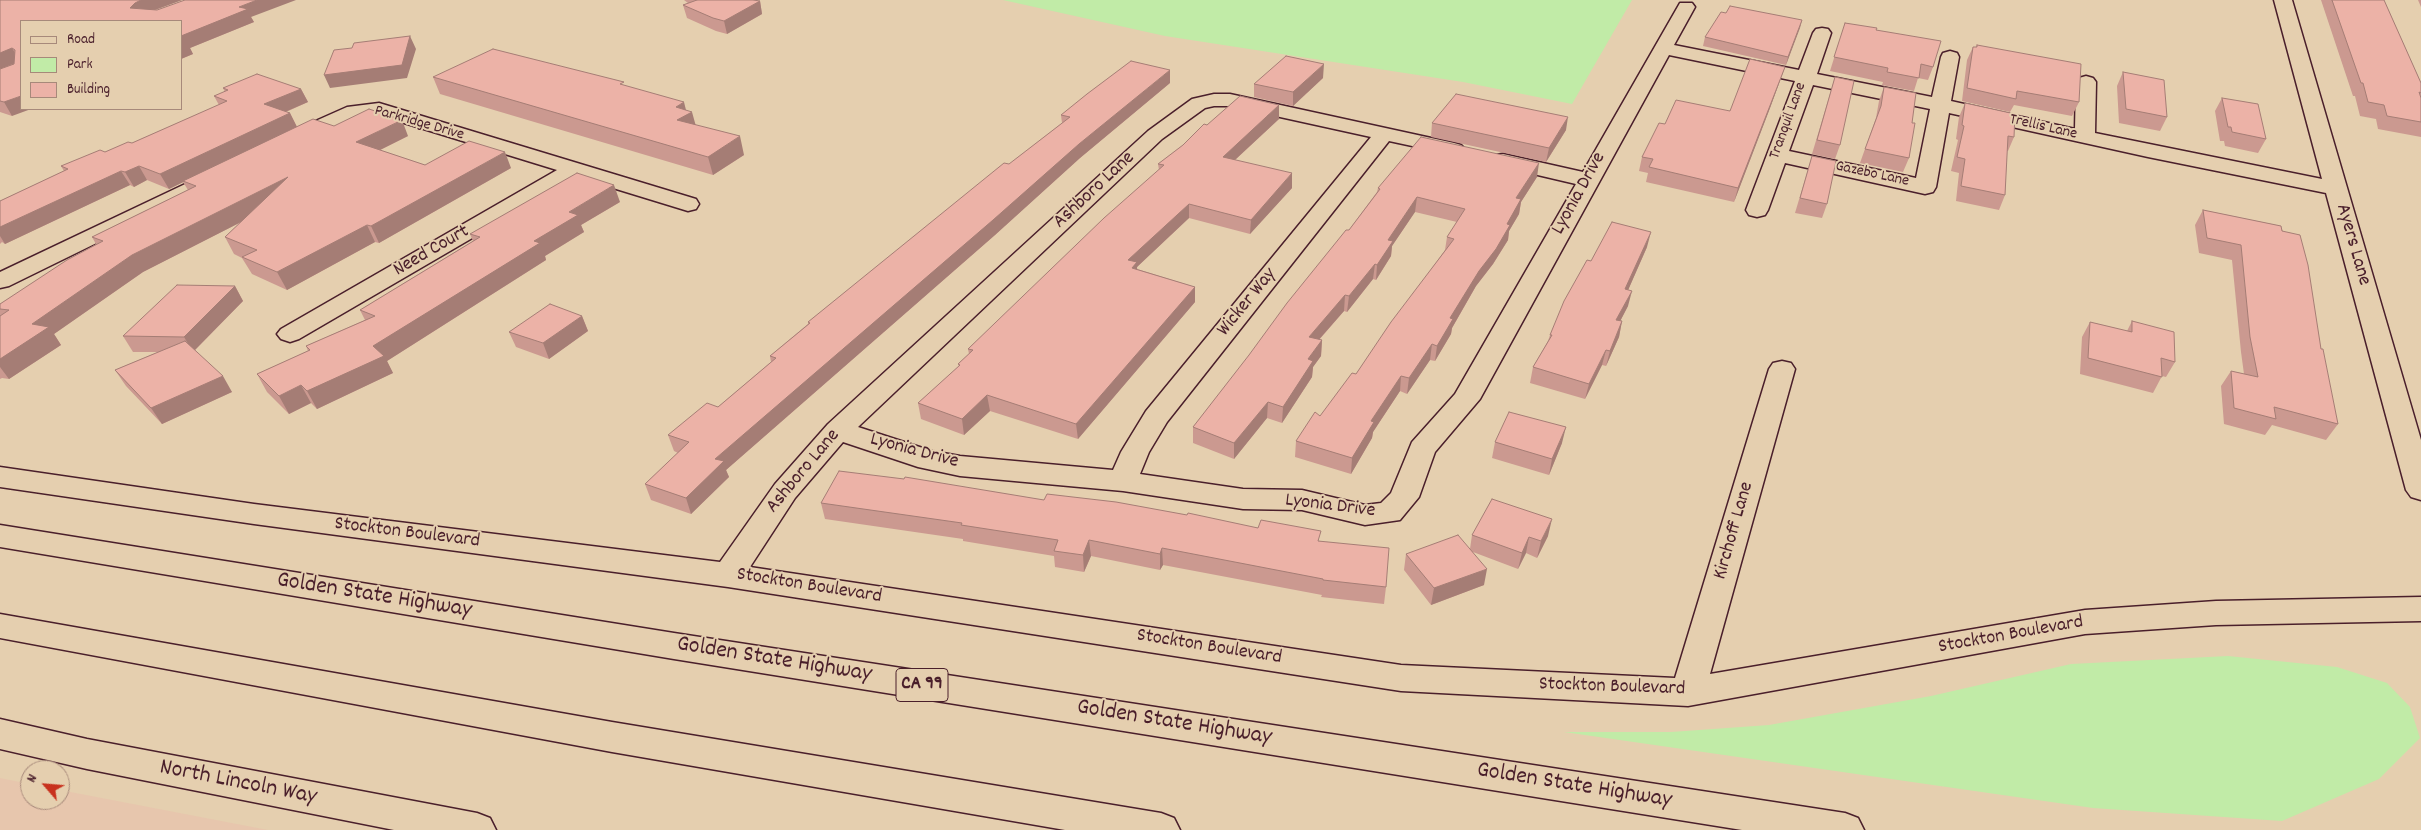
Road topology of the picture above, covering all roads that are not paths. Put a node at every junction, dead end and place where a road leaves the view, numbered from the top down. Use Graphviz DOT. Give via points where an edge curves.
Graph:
graph roads {
  1 [pos="2283,0"];
  2 [pos="1686,7"];
  3 [pos="1822,33"];
  4 [pos="1663,48"];
  5 [pos="1950,57"];
  6 [pos="1806,76"];
  7 [pos="2086,82"];
  8 [pos="1941,105"];
  9 [pos="1385,133"];
  10 [pos="2085,137"];
  11 [pos="276,147"];
  12 [pos="1777,155"];
  13 [pos="241,164"];
  14 [pos="573,170"];
  15 [pos="1588,180"];
  16 [pos="2336,188"];
  17 [pos="688,204"];
  18 [pos="1757,210"];
  19 [pos="0,281"];
  20 [pos="290,334"];
  21 [pos="1782,369"];
  22 [pos="838,430"];
  23 [pos="0,477"];
  24 [pos="1123,481"];
  25 [pos="2421,490"];
  26 [pos="0,536"];
  27 [pos="728,575"];
  28 [pos="2421,609"];
  29 [pos="0,626"];
  30 [pos="1688,692"];
  31 [pos="0,734"];
  32 [pos="477,830"];
  33 [pos="1161,830"];
  34 [pos="1845,830"];
  1 -- 16 [label="main road, Ayers Lane"];
  2 -- 4 [label="main road, Lyonia Drive"];
  3 -- 6 [label="main road, Tranquil Lane"];
  4 -- 6 [label="main road, Trellis Lane"];
  4 -- 15 [label="main road, Lyonia Drive"];
  5 -- 8 [label="main road, Gazebo Lane"];
  6 -- 8 [label="main road, Trellis Lane"];
  6 -- 12 [label="main road, Tranquil Lane"];
  7 -- 10 [label="main road"];
  8 -- 10 [label="main road, Trellis Lane"];
  8 -- 12 [label="main road, Gazebo Lane" via="1925,187"];
  9 -- 15 [label="main road, Ashboro Lane"];
  9 -- 22 [label="main road, Ashboro Lane" via="1230,100 1199,103 1155,135"];
  9 -- 24 [label="main road, Wicker Way" via="1156,418 1135,452"];
  10 -- 16 [label="main road, Trellis Lane"];
  11 -- 14 [label="main road, Parkridge Drive" via="337,117 368,108"];
  12 -- 18 [label="main road, Tranquil Lane"];
  13 -- 19 [label="main road"];
  14 -- 17 [label="main road, Parkridge Drive"];
  14 -- 20 [label="main road, Need Court"];
  15 -- 24 [label="main road, Lyonia Drive" via="1466,399 1422,449 1404,497 1389,513 1365,515 1302,500 1243,499"];
  16 -- 25 [label="main road, Ayers Lane"];
  21 -- 30 [label="main road, Kirchoff Lane"];
  22 -- 24 [label="main road, Lyonia Drive" via="928,460 960,466"];
  22 -- 27 [label="main road, Ashboro Lane" via="785,492"];
  23 -- 27 [label="main road, Stockton Boulevard"];
  26 -- 34 [label="main road, Golden State Highway / CA 99" via="674,646"];
  27 -- 30 [label="main road, Stockton Boulevard" via="1401,678"];
  28 -- 30 [label="main road, Stockton Boulevard" via="2216,613 2085,622"];
  29 -- 33 [label="main road" via="622,738"];
  31 -- 32 [label="main road, North Lincoln Way"];
}
